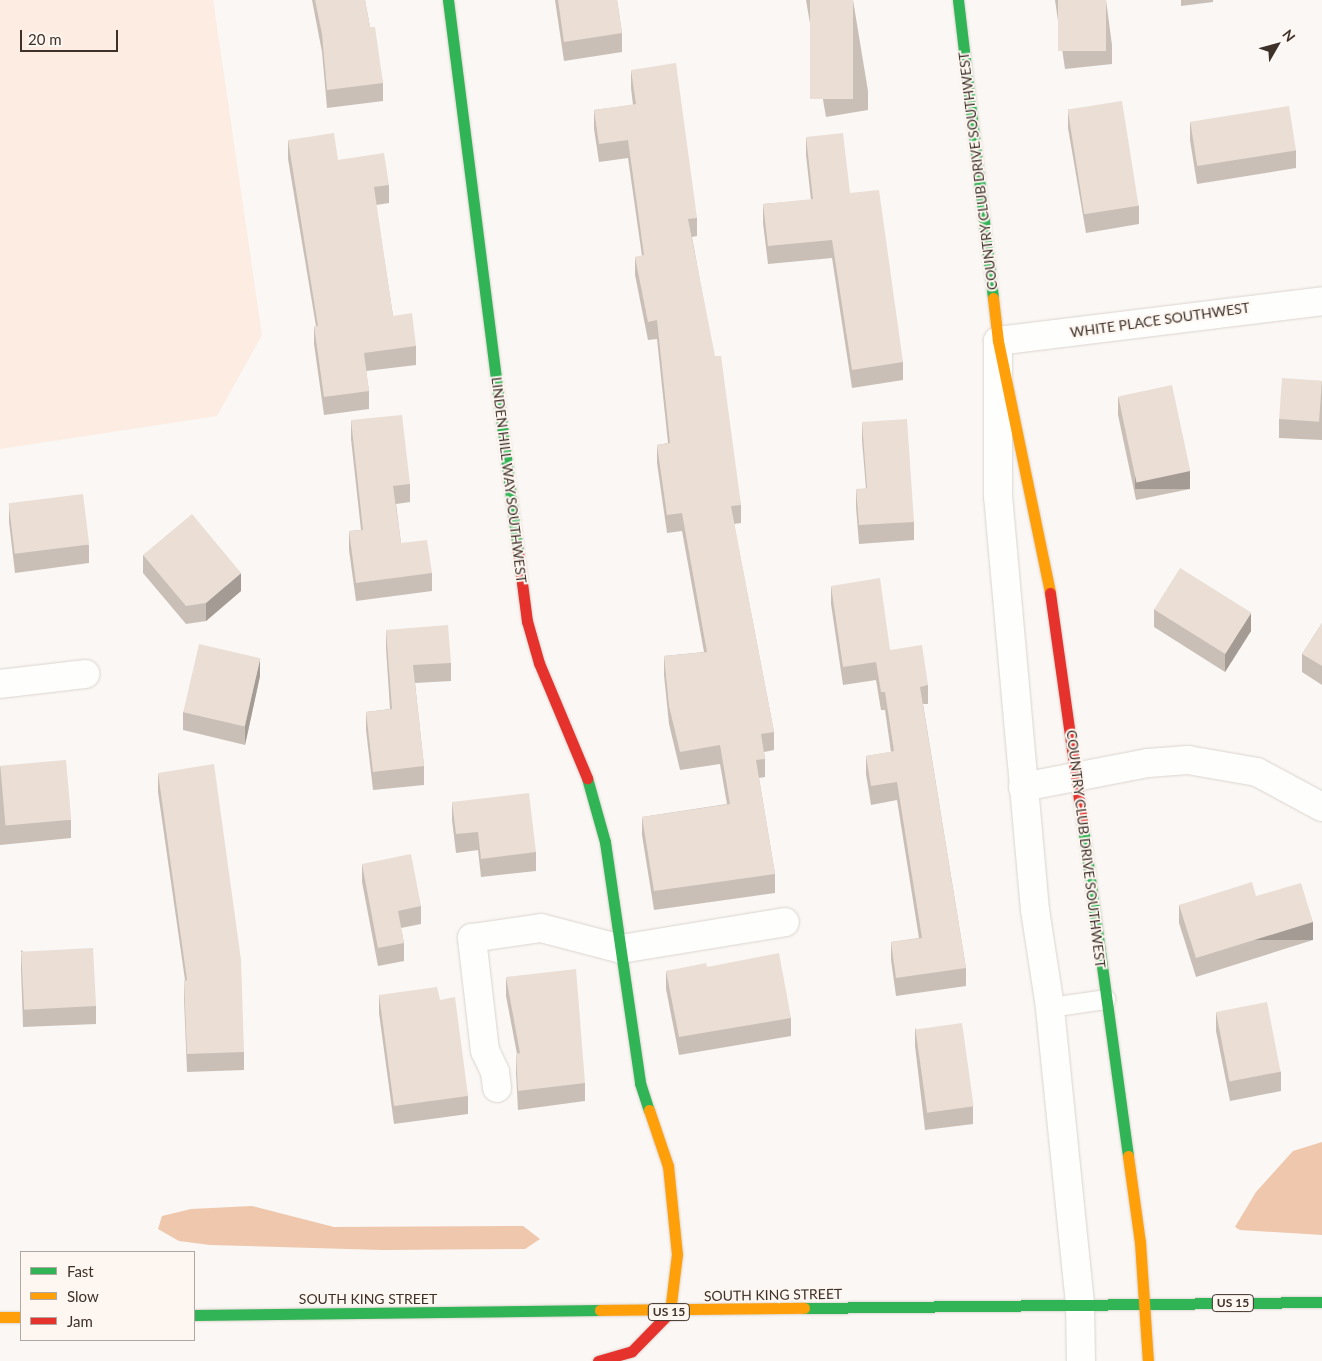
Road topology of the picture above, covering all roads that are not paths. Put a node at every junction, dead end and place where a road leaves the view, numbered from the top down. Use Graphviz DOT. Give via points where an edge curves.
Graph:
graph roads {
  1 [pos="448,0"];
  2 [pos="958,0"];
  3 [pos="1322,301"];
  4 [pos="998,342"];
  5 [pos="85,674"];
  6 [pos="0,684"];
  7 [pos="1077,779"];
  8 [pos="1023,787"];
  9 [pos="1322,807"];
  10 [pos="785,922"];
  11 [pos="621,949"];
  12 [pos="1105,999"];
  13 [pos="1050,1007"];
  14 [pos="497,1088"];
  15 [pos="1322,1302"];
  16 [pos="1080,1304"];
  17 [pos="1145,1304"];
  18 [pos="670,1312"];
  19 [pos="195,1316"];
  20 [pos="0,1317"];
  21 [pos="20,1317"];
  22 [pos="598,1361"];
  23 [pos="1081,1361"];
  24 [pos="1148,1361"];
  1 -- 11 [label="main road, LINDEN HILL WAY SOUTHWEST" via="527,620 539,662 596,803"];
  2 -- 4 [label="main road, COUNTRY CLUB DRIVE SOUTHWEST"];
  3 -- 4 [label="street, WHITE PLACE SOUTHWEST"];
  4 -- 7 [label="main road, COUNTRY CLUB DRIVE SOUTHWEST" via="1054,611"];
  4 -- 8 [label="street, COUNTRY CLUB DRIVE SOUTHWEST" via="998,497"];
  5 -- 6 [label="street"];
  7 -- 8 [label="street"];
  7 -- 9 [label="street" via="1148,764 1188,760 1257,772"];
  7 -- 12 [label="main road, COUNTRY CLUB DRIVE SOUTHWEST"];
  8 -- 13 [label="street, COUNTRY CLUB DRIVE SOUTHWEST" via="1035,910"];
  10 -- 11 [label="street"];
  11 -- 14 [label="street" via="541,928 472,938 485,1051 496,1072"];
  11 -- 18 [label="main road, LINDEN HILL WAY SOUTHWEST" via="640,1083 668,1166 677,1254"];
  12 -- 13 [label="lane"];
  12 -- 17 [label="main road, COUNTRY CLUB DRIVE SOUTHWEST" via="1140,1242"];
  13 -- 16 [label="street, COUNTRY CLUB DRIVE SOUTHWEST"];
  15 -- 17 [label="main road, SOUTH KING STREET / US 15"];
  16 -- 17 [label="main road, SOUTH KING STREET / US 15"];
  16 -- 18 [label="main road, SOUTH KING STREET / US 15"];
  16 -- 23 [label="street, COUNTRY CLUB DRIVE SOUTHWEST"];
  17 -- 24 [label="main road, COUNTRY CLUB DRIVE SOUTHWEST"];
  18 -- 19 [label="main road, SOUTH KING STREET / US 15"];
  18 -- 22 [label="main road" via="632,1351"];
  20 -- 21 [label="main road"];
}
